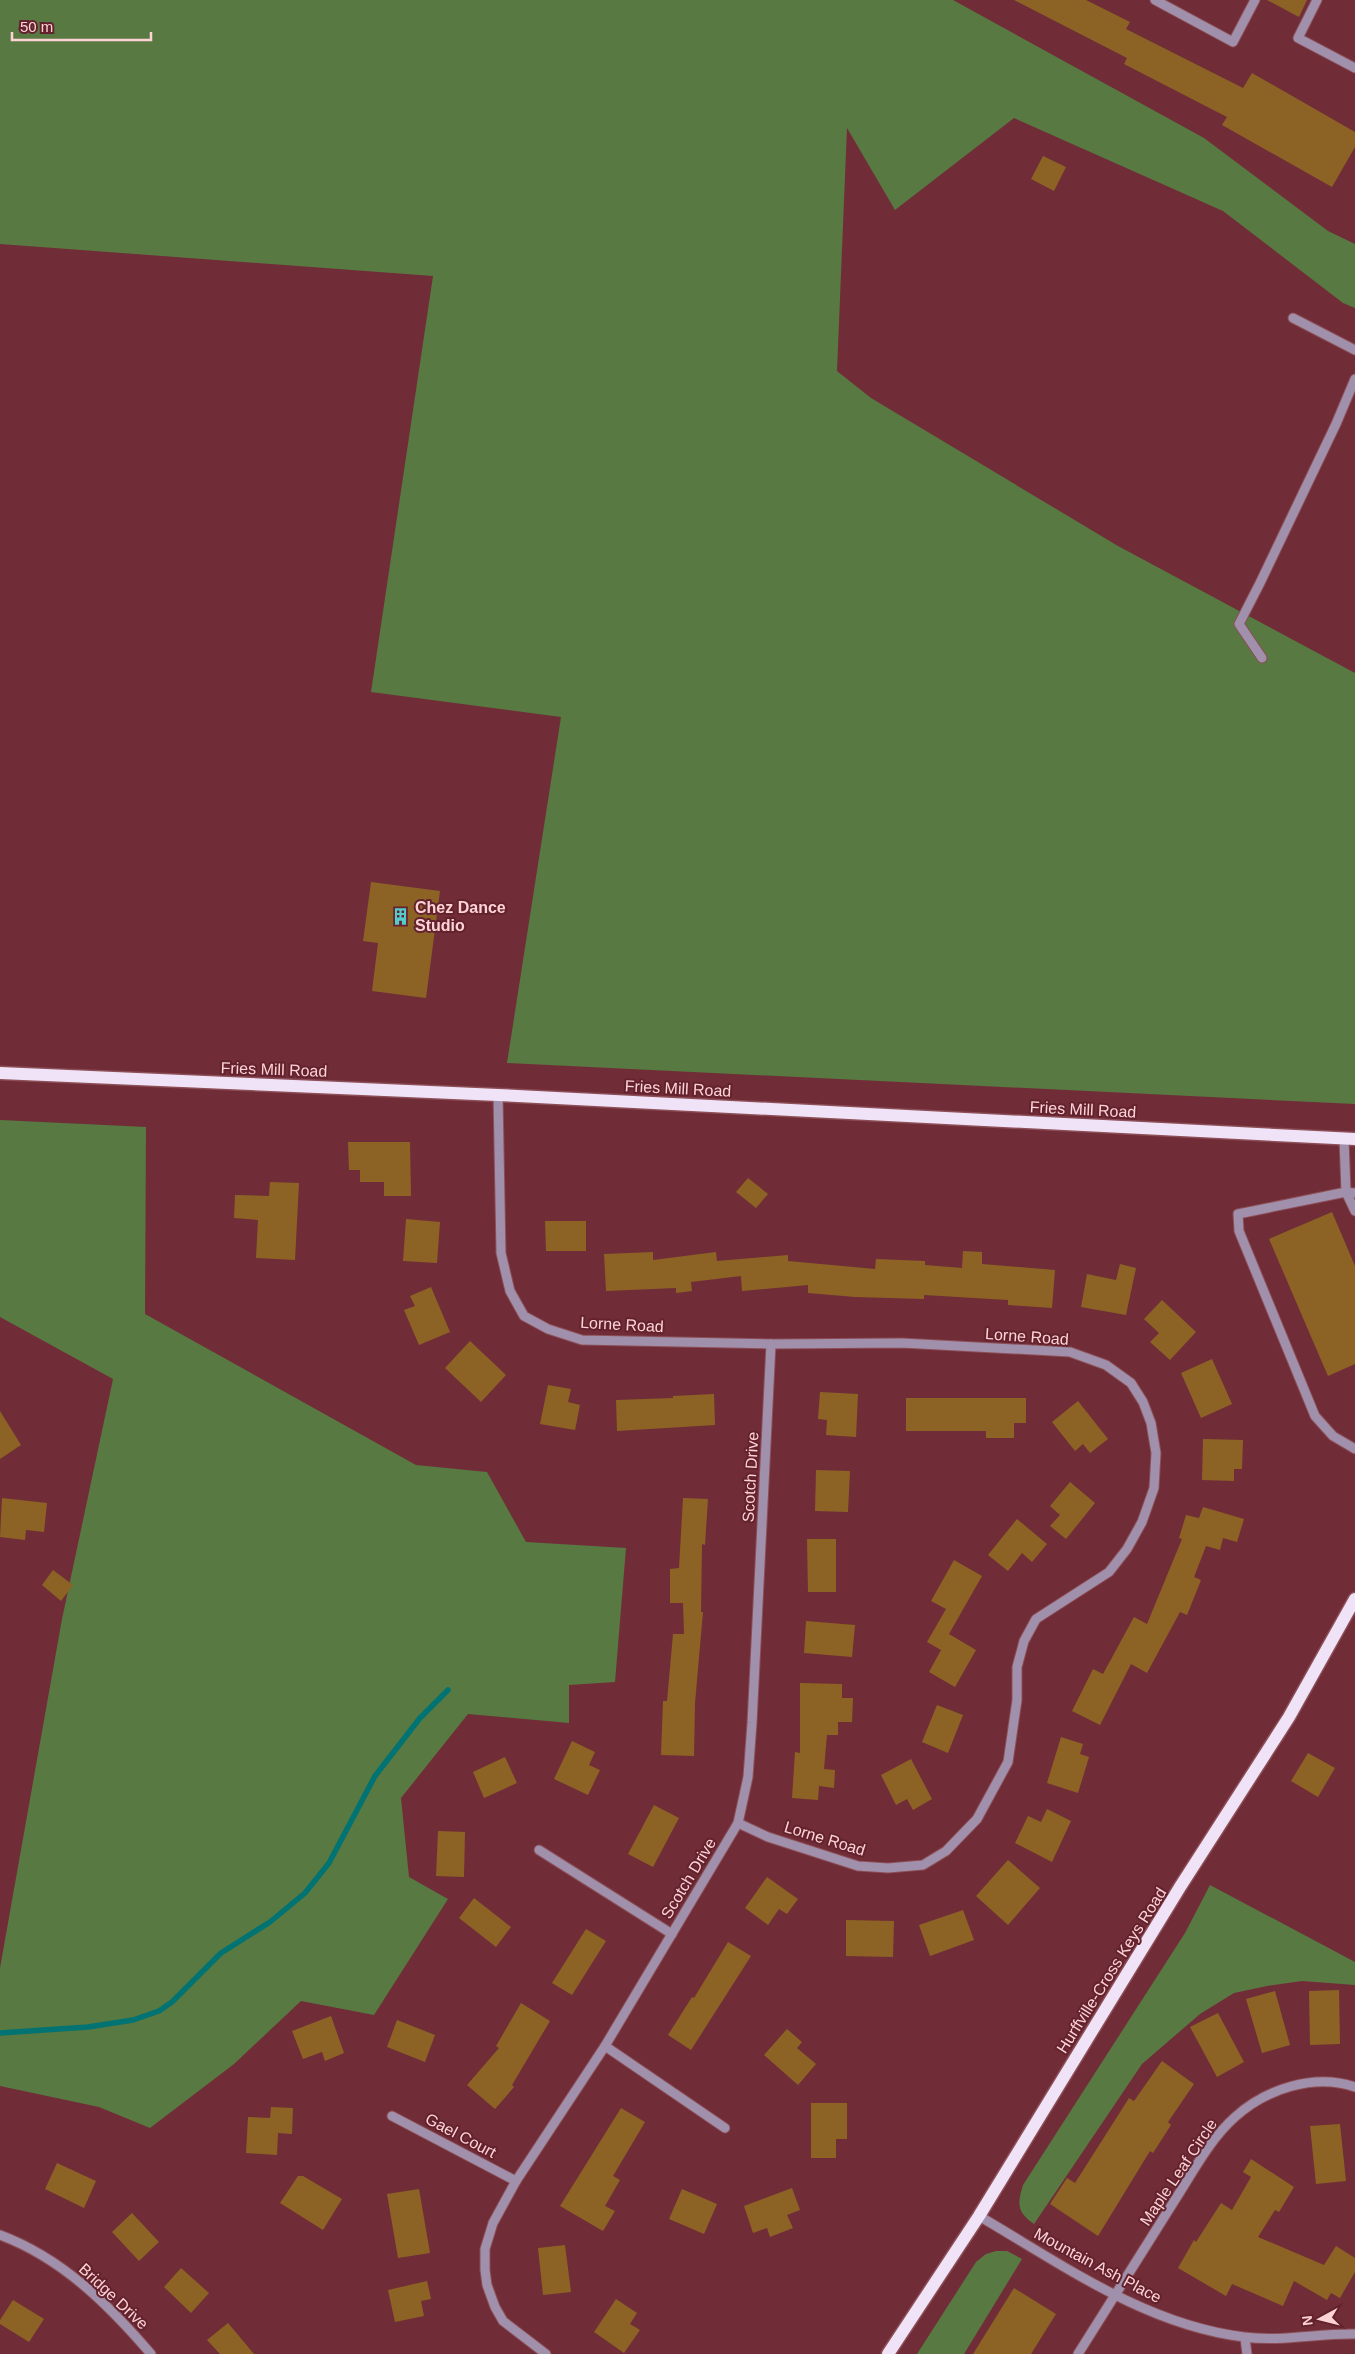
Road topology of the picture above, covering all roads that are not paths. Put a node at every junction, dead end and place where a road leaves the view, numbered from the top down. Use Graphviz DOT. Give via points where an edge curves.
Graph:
graph roads {
  1 [pos="1155,0"];
  2 [pos="1255,0"];
  3 [pos="1317,0"];
  4 [pos="1355,68"];
  5 [pos="1294,318"];
  6 [pos="1355,350"];
  7 [pos="1355,379"];
  8 [pos="1262,658"];
  9 [pos="0,1074"];
  10 [pos="498,1094"];
  11 [pos="1350,1139"];
  12 [pos="1350,1192"];
  13 [pos="1355,1211"];
  14 [pos="771,1344"];
  15 [pos="1355,1449"];
  16 [pos="1355,1599"];
  17 [pos="738,1823"];
  18 [pos="539,1850"];
  19 [pos="672,1934"];
  20 [pos="604,2046"];
  21 [pos="1355,2086"];
  22 [pos="392,2116"];
  23 [pos="725,2128"];
  24 [pos="516,2181"];
  25 [pos="979,2216"];
  26 [pos="0,2235"];
  27 [pos="1115,2295"];
  28 [pos="1355,2334"];
  29 [pos="1245,2338"];
  30 [pos="151,2354"];
  31 [pos="546,2354"];
  32 [pos="888,2354"];
  33 [pos="1078,2354"];
  34 [pos="1247,2354"];
  1 -- 2 [label="street" via="1232,42"];
  3 -- 4 [label="street" via="1298,38"];
  5 -- 6 [label="street"];
  7 -- 8 [label="street" via="1239,624"];
  9 -- 10 [label="main road, Fries Mill Road"];
  10 -- 11 [label="main road, Fries Mill Road"];
  10 -- 14 [label="street, Lorne Road" via="501,1253 510,1291 524,1316 548,1329 582,1340"];
  11 -- 12 [label="street"];
  12 -- 13 [label="street"];
  12 -- 15 [label="street" via="1238,1214 1239,1232 1315,1416 1333,1436"];
  14 -- 17 [label="street, Scotch Drive" via="752,1723 748,1777"];
  14 -- 17 [label="street, Lorne Road" via="902,1344 1070,1352 1106,1365 1131,1383 1143,1402 1151,1423 1156,1453 1154,1488 1128,1549 1109,1572 1036,1619 1024,1641 1017,1667 1017,1700 1008,1762 977,1819 946,1851 923,1865 858,1866"];
  16 -- 25 [label="main road, Hurffville-Cross Keys Road" via="1289,1717 1180,1887"];
  17 -- 19 [label="street, Scotch Drive"];
  18 -- 19 [label="street"];
  19 -- 20 [label="street, Scotch Drive"];
  20 -- 23 [label="street"];
  20 -- 24 [label="street, Scotch Drive"];
  21 -- 27 [label="street, Maple Leaf Circle" via="1329,2082 1292,2086 1264,2097 1235,2117 1201,2159"];
  22 -- 24 [label="street, Gael Court"];
  24 -- 31 [label="street, Scotch Drive" via="493,2223 485,2249 487,2285 503,2321"];
  25 -- 27 [label="street, Mountain Ash Place"];
  25 -- 32 [label="main road, Hurffville-Cross Keys Road"];
  26 -- 30 [label="street, Bridge Drive" via="62,2268 86,2286"];
  27 -- 29 [label="street, Mountain Ash Place" via="1168,2318"];
  27 -- 33 [label="street, Maple Leaf Circle"];
  28 -- 29 [label="street, Mountain Ash Place"];
  29 -- 34 [label="street"];
}
